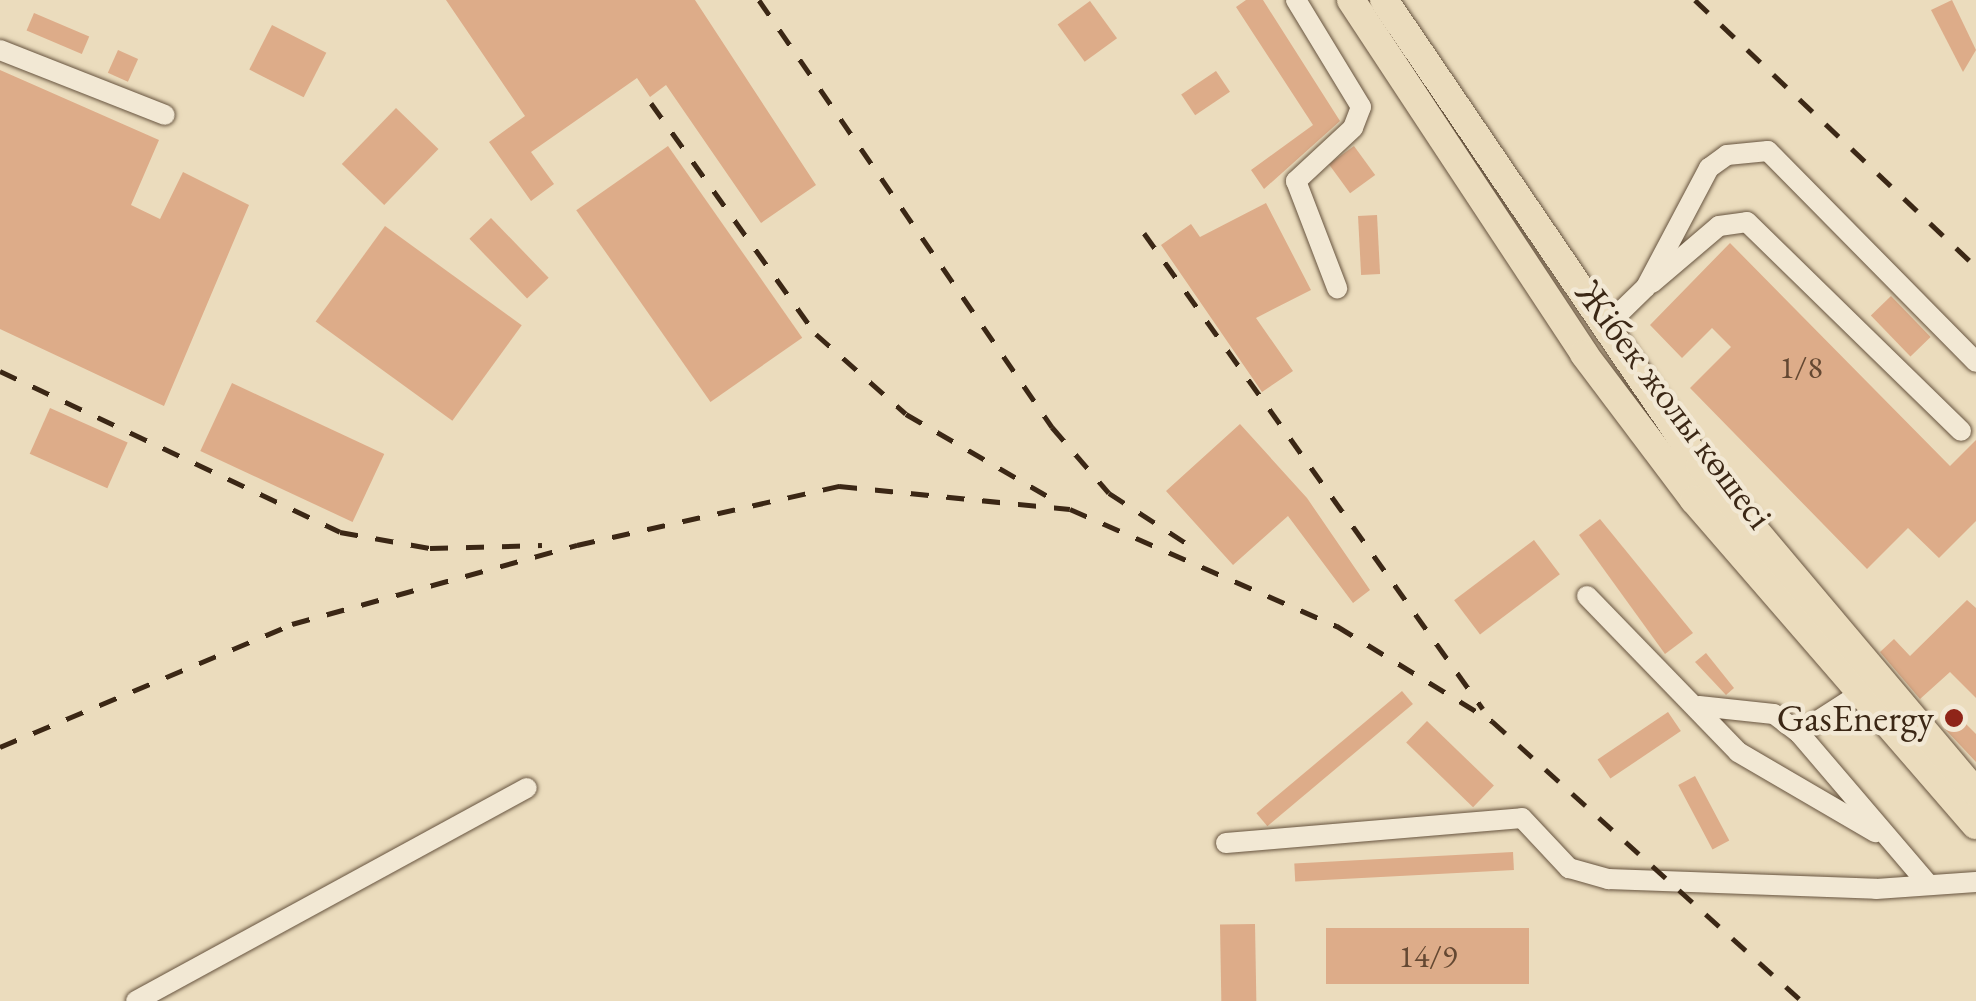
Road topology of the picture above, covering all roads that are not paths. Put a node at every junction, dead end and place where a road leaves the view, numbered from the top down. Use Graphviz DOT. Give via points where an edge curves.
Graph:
graph roads {
  1 [pos="1296,0"];
  2 [pos="1351,0"];
  3 [pos="1384,0"];
  4 [pos="0,50"];
  5 [pos="165,115"];
  6 [pos="1646,287"];
  7 [pos="1337,288"];
  8 [pos="1603,329"];
  9 [pos="1976,362"];
  10 [pos="1962,431"];
  11 [pos="1587,596"];
  12 [pos="1861,693"];
  13 [pos="1699,706"];
  14 [pos="1799,732"];
  15 [pos="527,788"];
  16 [pos="1976,793"];
  17 [pos="1976,825"];
  18 [pos="1875,832"];
  19 [pos="1226,843"];
  20 [pos="1976,882"];
  21 [pos="1929,885"];
  22 [pos="136,1001"];
  1 -- 7 [label="street" via="1360,96 1354,128 1296,181"];
  2 -- 12 [label="main road, Жібек жолы көшесі" via="1584,354 1694,500"];
  3 -- 8 [label="main road, Жібек жолы көшесі"];
  4 -- 5 [label="street"];
  6 -- 8 [label="street"];
  6 -- 9 [label="street" via="1709,168 1727,155 1768,151"];
  6 -- 10 [label="street" via="1719,226 1747,222"];
  8 -- 16 [label="main road, Жібек жолы көшесі" via="1700,465"];
  11 -- 13 [label="street"];
  12 -- 14 [label="street"];
  12 -- 17 [label="main road, Жібек жолы көшесі"];
  13 -- 14 [label="street" via="1774,714"];
  13 -- 18 [label="street" via="1738,752"];
  14 -- 18 [label="street"];
  15 -- 22 [label="street"];
  18 -- 21 [label="street"];
  19 -- 21 [label="street" via="1522,818 1569,868 1608,879"];
  20 -- 21 [label="street"];
}
